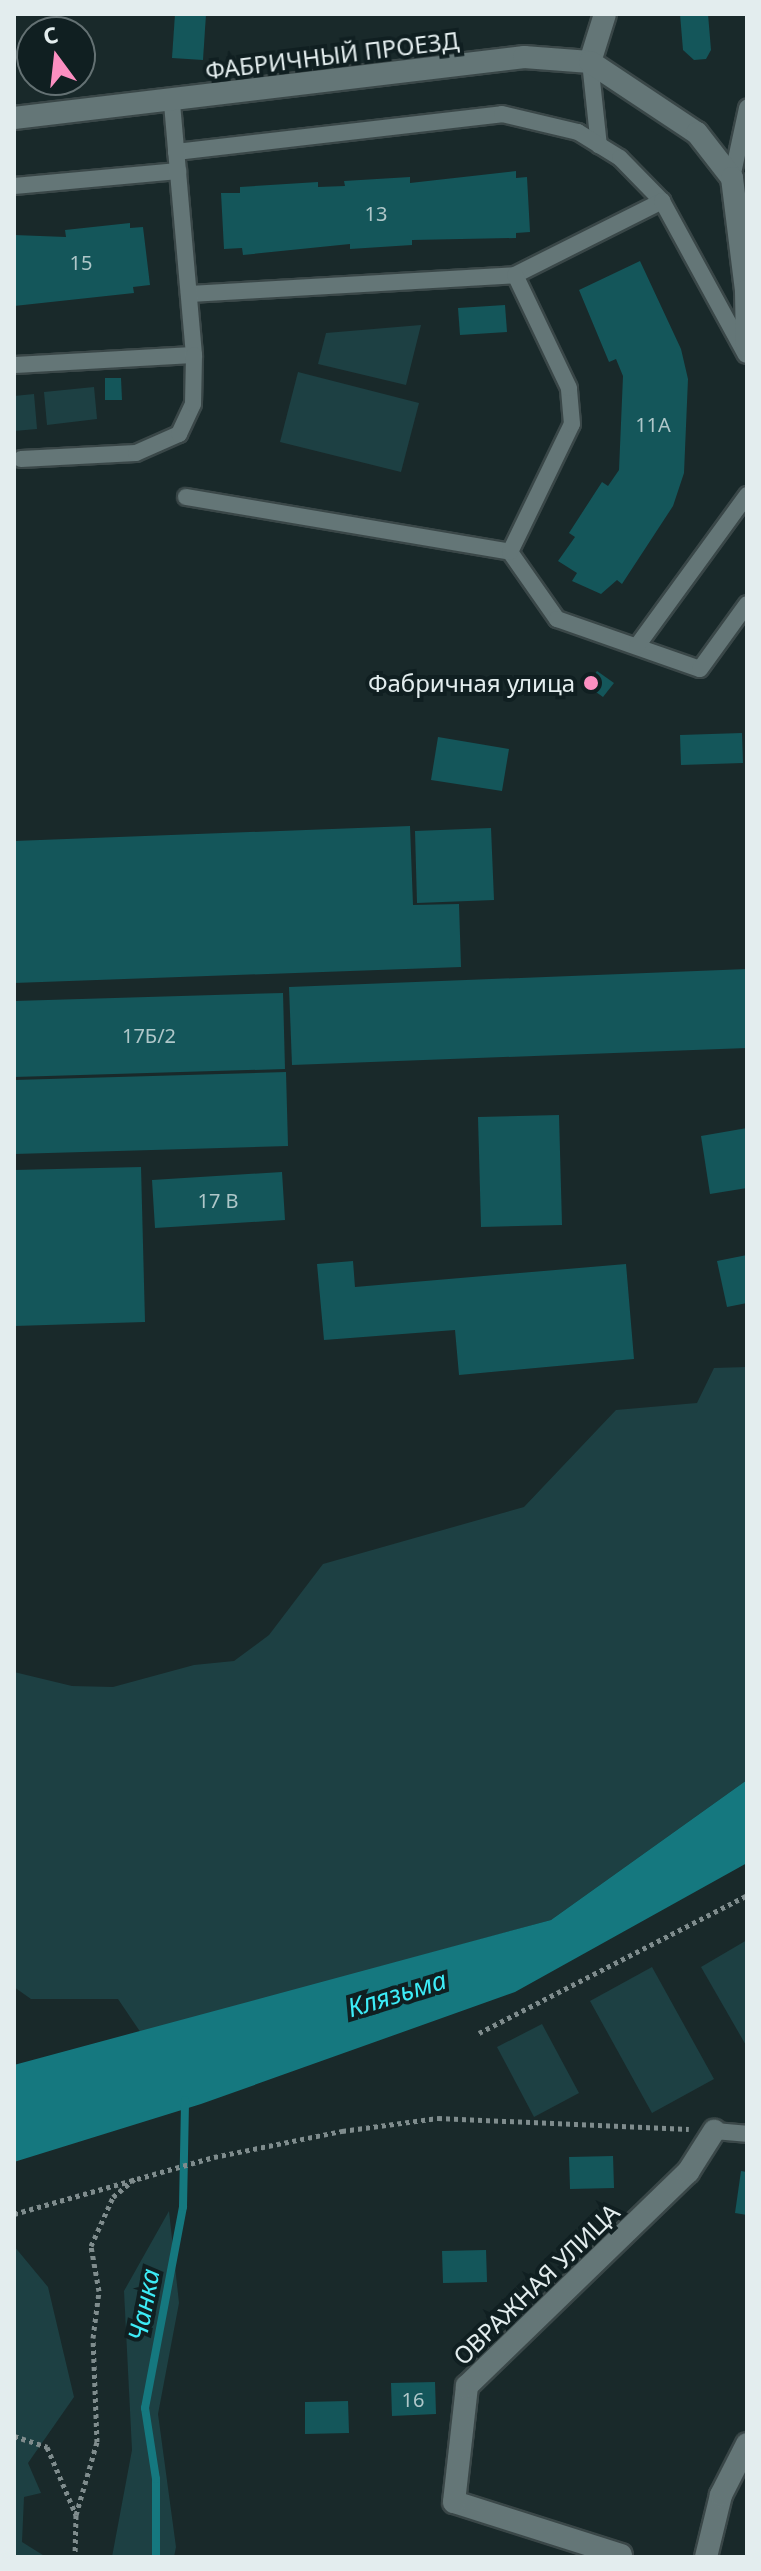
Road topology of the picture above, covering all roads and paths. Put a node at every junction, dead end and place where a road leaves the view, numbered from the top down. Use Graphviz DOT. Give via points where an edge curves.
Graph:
graph roads {
  1 [pos="605,14"];
  2 [pos="590,62"];
  3 [pos="172,101"];
  4 [pos="747,108"];
  5 [pos="14,118"];
  6 [pos="599,146"];
  7 [pos="176,152"];
  8 [pos="178,171"];
  9 [pos="732,178"];
  10 [pos="14,186"];
  11 [pos="662,201"];
  12 [pos="515,275"];
  13 [pos="747,291"];
  14 [pos="189,294"];
  15 [pos="747,346"];
  16 [pos="194,355"];
  17 [pos="747,357"];
  18 [pos="14,365"];
  19 [pos="21,459"];
  20 [pos="747,495"];
  21 [pos="186,497"];
  22 [pos="510,552"];
  23 [pos="747,604"];
  24 [pos="637,646"];
  25 [pos="747,1895"];
  26 [pos="479,2033"];
  27 [pos="714,2131"];
  28 [pos="747,2134"];
  29 [pos="139,2174"];
  30 [pos="14,2214"];
  31 [pos="14,2436"];
  32 [pos="747,2444"];
  33 [pos="76,2515"];
  34 [pos="621,2555"];
  35 [pos="75,2557"];
  36 [pos="706,2557"];
  1 -- 2 [label="street"];
  2 -- 3 [label="street, ФАБРИЧНЫЙ ПРОЕЗД" via="524,57"];
  2 -- 6 [label="lane"];
  2 -- 9 [label="street, ФАБРИЧНЫЙ ПРОЕЗД" via="697,133"];
  3 -- 5 [label="street, ФАБРИЧНЫЙ ПРОЕЗД"];
  3 -- 7 [label="lane"];
  4 -- 9 [label="lane"];
  6 -- 7 [label="lane" via="578,132 502,114"];
  6 -- 11 [label="lane" via="620,158"];
  7 -- 8 [label="lane"];
  8 -- 10 [label="lane"];
  8 -- 14 [label="lane"];
  9 -- 13 [label="street"];
  11 -- 12 [label="lane"];
  11 -- 17 [label="lane"];
  12 -- 14 [label="lane"];
  12 -- 22 [label="lane" via="569,388 572,424"];
  13 -- 15 [label="street"];
  14 -- 16 [label="lane"];
  16 -- 18 [label="lane"];
  16 -- 19 [label="lane" via="193,404 179,434 136,453"];
  20 -- 24 [label="lane"];
  21 -- 22 [label="lane"];
  22 -- 24 [label="lane" via="557,619"];
  23 -- 24 [label="lane" via="700,669"];
  25 -- 26 [label="path"];
  27 -- 28 [label="lane"];
  27 -- 29 [label="path" via="438,2118 342,2131"];
  27 -- 34 [label="street, ОВРАЖНАЯ УЛИЦА" via="688,2172 467,2386 454,2502"];
  29 -- 30 [label="path"];
  29 -- 33 [label="path" via="113,2197 91,2246 99,2291 93,2338 97,2442"];
  31 -- 33 [label="path" via="47,2447"];
  32 -- 36 [label="street" via="721,2495"];
  33 -- 35 [label="path"];
}
